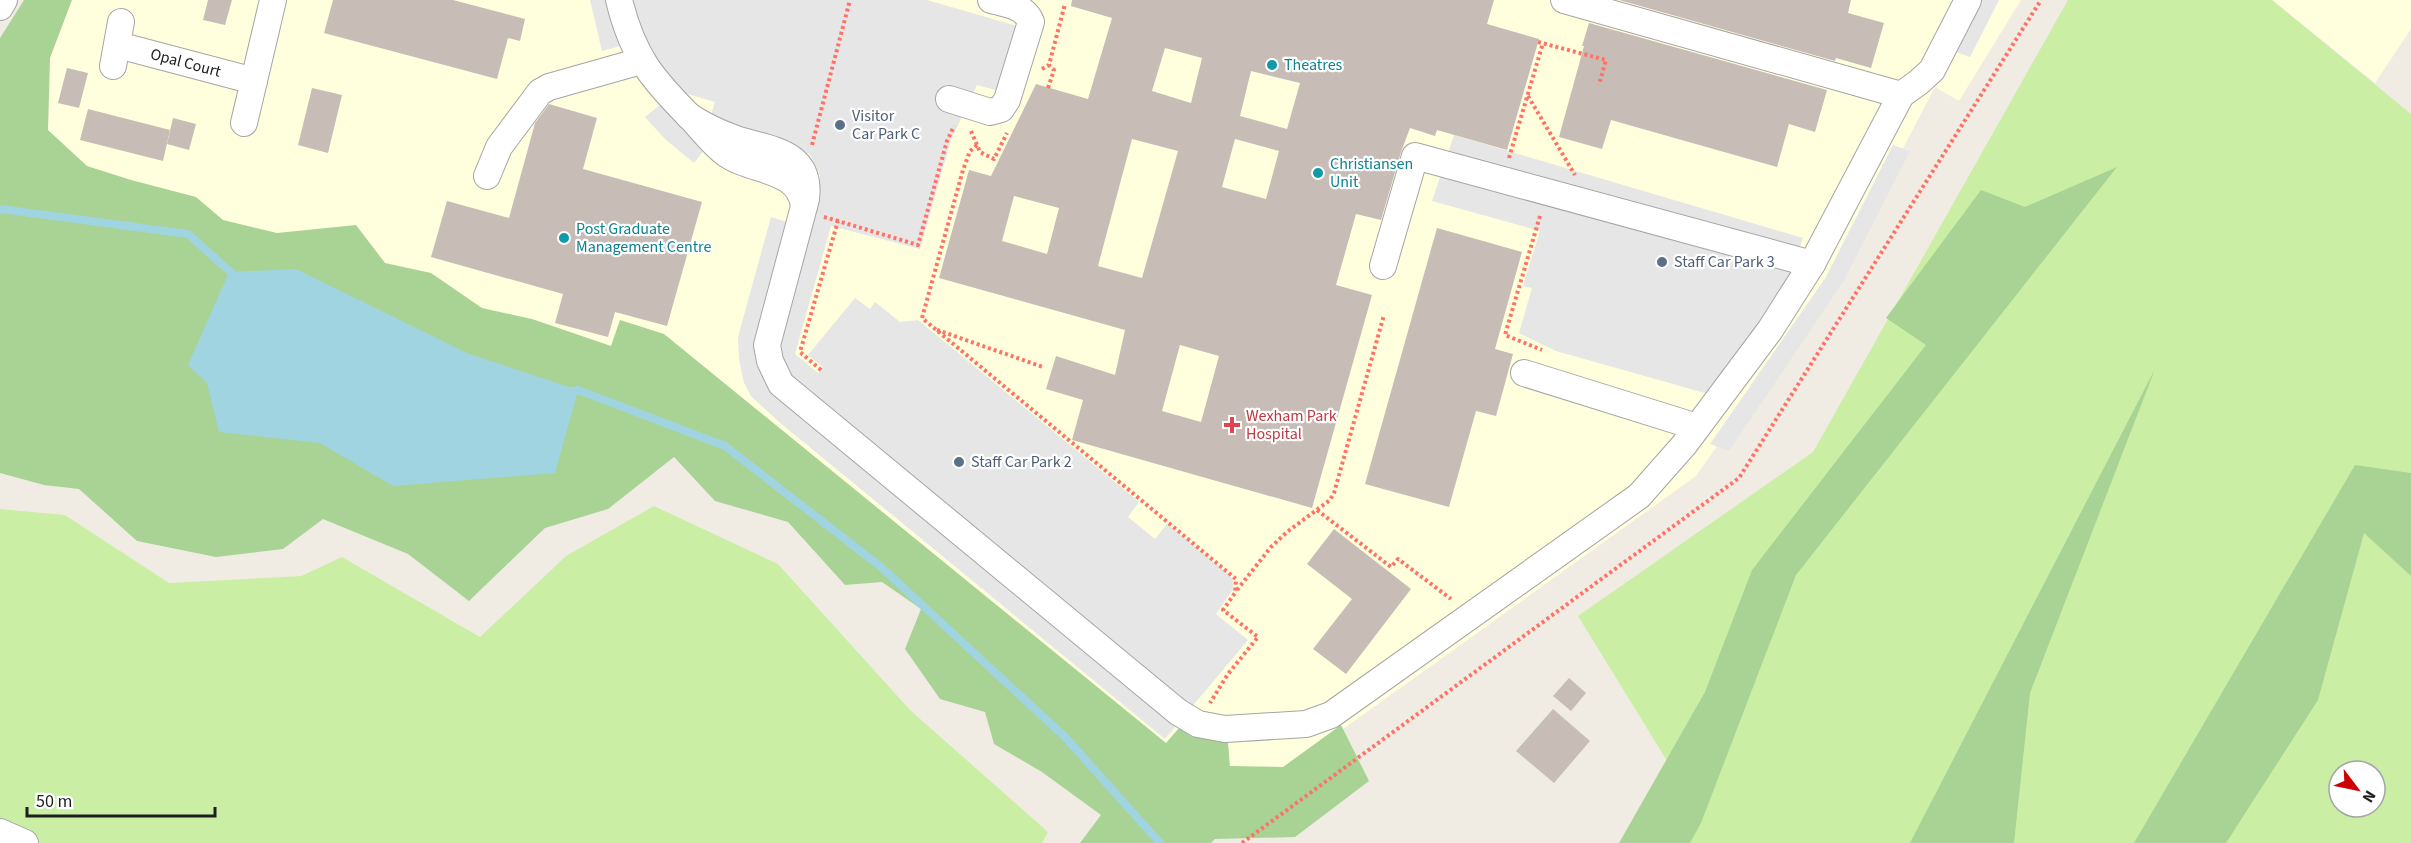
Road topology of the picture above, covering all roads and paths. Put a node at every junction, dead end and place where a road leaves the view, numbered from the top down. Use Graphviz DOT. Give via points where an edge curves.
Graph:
graph roads {
  1 [pos="4,0"];
  2 [pos="273,0"];
  3 [pos="619,0"];
  4 [pos="850,0"];
  5 [pos="991,0"];
  6 [pos="1564,0"];
  7 [pos="1968,0"];
  8 [pos="1065,4"];
  9 [pos="0,7"];
  10 [pos="117,44"];
  11 [pos="641,61"];
  12 [pos="1049,65"];
  13 [pos="1035,75"];
  14 [pos="254,81"];
  15 [pos="1599,85"];
  16 [pos="1048,88"];
  17 [pos="1901,95"];
  18 [pos="1527,96"];
  19 [pos="953,111"];
  20 [pos="243,123"];
  21 [pos="968,125"];
  22 [pos="1010,127"];
  23 [pos="977,145"];
  24 [pos="810,150"];
  25 [pos="487,176"];
  26 [pos="1502,180"];
  27 [pos="1547,192"];
  28 [pos="1574,199"];
  29 [pos="1812,264"];
  30 [pos="1383,266"];
  31 [pos="1384,315"];
  32 [pos="934,328"];
  33 [pos="1043,367"];
  34 [pos="821,370"];
  35 [pos="1524,373"];
  36 [pos="1549,381"];
  37 [pos="1697,427"];
  38 [pos="1317,510"];
  39 [pos="1235,593"];
  40 [pos="1472,615"];
  41 [pos="1198,724"];
  42 [pos="0,832"];
  43 [pos="25,843"];
  1 -- 9 [label="street"];
  2 -- 14 [label="street"];
  3 -- 11 [label="street"];
  4 -- 24 [label="path"];
  5 -- 19 [label="street" via="1023,11 1031,22 1007,100 1001,109 990,112"];
  6 -- 17 [label="street"];
  7 -- 17 [label="street" via="1932,70"];
  8 -- 12 [label="path"];
  10 -- 14 [label="street, Opal Court"];
  11 -- 25 [label="street" via="540,92 499,147"];
  11 -- 41 [label="street" via="729,155 745,165 786,178 801,191 804,206 768,345 770,361 781,384 1188,720"];
  12 -- 13 [label="path"];
  12 -- 16 [label="path" via="1054,69"];
  14 -- 20 [label="street"];
  15 -- 18 [label="path" via="1606,60 1540,43"];
  17 -- 29 [label="street"];
  18 -- 26 [label="path"];
  18 -- 28 [label="path" via="1579,182"];
  19 -- 34 [label="path" via="918,245 838,221 800,352"];
  21 -- 23 [label="path"];
  22 -- 23 [label="path" via="994,159 980,152"];
  23 -- 32 [label="path" via="969,151 922,318"];
  26 -- 27 [label="street"];
  26 -- 30 [label="street" via="1415,156"];
  27 -- 28 [label="street"];
  27 -- 36 [label="path" via="1505,335 1550,353 1553,359"];
  28 -- 29 [label="street"];
  29 -- 37 [label="street" via="1770,330"];
  31 -- 38 [label="path" via="1338,483 1330,500"];
  32 -- 33 [label="path"];
  32 -- 39 [label="path" via="1233,575 1237,583"];
  35 -- 36 [label="street"];
  36 -- 37 [label="street"];
  37 -- 40 [label="street" via="1639,496"];
  38 -- 39 [label="path" via="1271,547"];
  38 -- 40 [label="path" via="1391,567 1398,559"];
  39 -- 41 [label="path" via="1223,610 1258,638 1223,681"];
  40 -- 41 [label="street" via="1318,721 1225,729"];
  42 -- 43 [label="street"];
}
